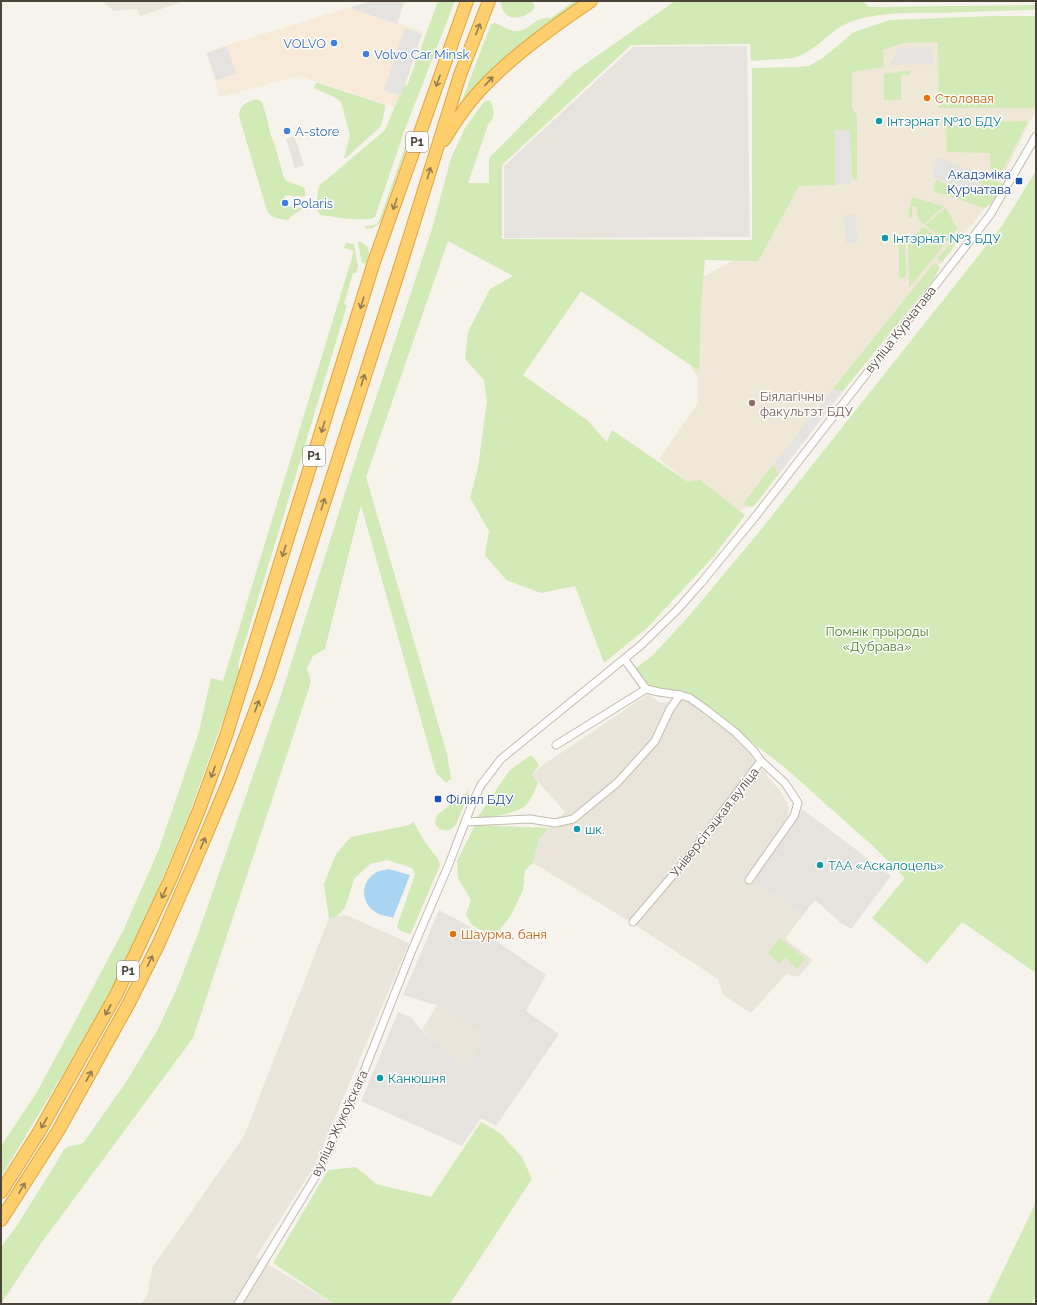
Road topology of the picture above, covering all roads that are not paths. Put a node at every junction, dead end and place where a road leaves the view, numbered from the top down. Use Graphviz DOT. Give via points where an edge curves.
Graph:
graph roads {
  1 [pos="489,1"];
  2 [pos="591,1"];
  3 [pos="466,4"];
  4 [pos="1036,136"];
  5 [pos="434,158"];
  6 [pos="625,660"];
  7 [pos="646,689"];
  8 [pos="680,695"];
  9 [pos="556,745"];
  10 [pos="762,761"];
  11 [pos="465,822"];
  12 [pos="749,880"];
  13 [pos="633,922"];
  14 [pos="1,1192"];
  15 [pos="1,1220"];
  16 [pos="238,1304"];
  5 -- 1 [label="highway, Р1, one-way" via="460,75"];
  5 -- 2 [label="highway, one-way" via="453,125 491,79 539,38"];
  3 -- 14 [label="highway, Р1, one-way" via="374,262 226,736 199,810 170,880 116,995 39,1132"];
  4 -- 6 [label="street, вуліца Курчатава" via="990,215 755,517 678,609"];
  15 -- 5 [label="highway, Р1, one-way" via="58,1131 129,1003 214,817 270,670"];
  6 -- 7 [label="street"];
  6 -- 11 [label="street, вуліца Жукоўскага" via="501,759 481,785"];
  7 -- 8 [label="street"];
  7 -- 9 [label="street"];
  8 -- 10 [label="street" via="690,698 735,732"];
  8 -- 11 [label="street" via="655,741 616,782 573,819 555,823 530,819"];
  10 -- 12 [label="street, Універсітэцкая вуліца" via="784,783 798,803 794,816"];
  10 -- 13 [label="street, Універсітэцкая вуліца" via="690,855"];
  11 -- 16 [label="street, вуліца Жукоўскага" via="359,1084 320,1168"];
}
